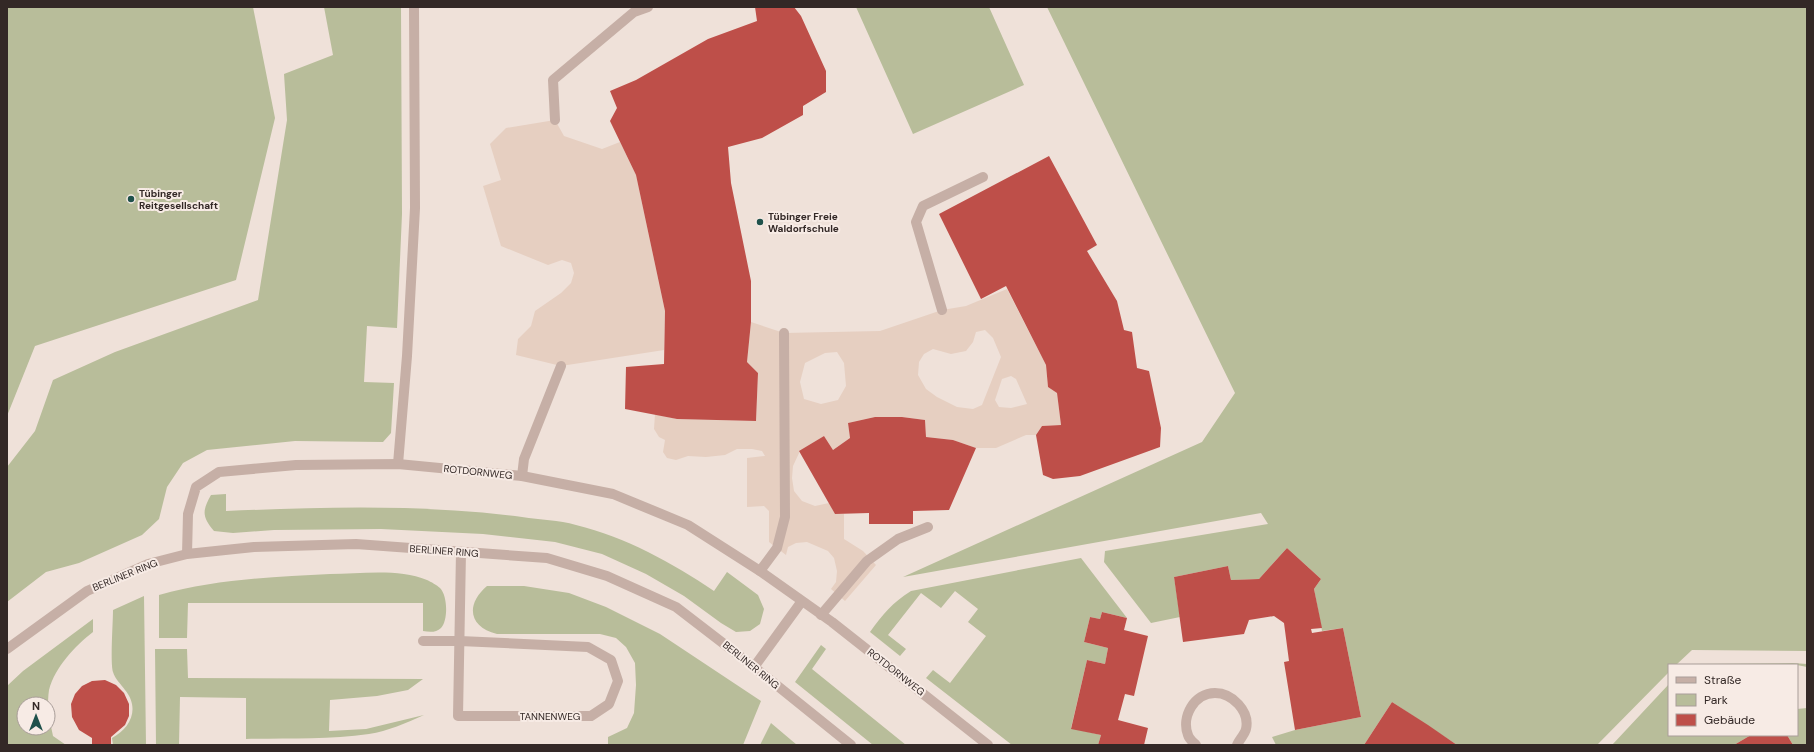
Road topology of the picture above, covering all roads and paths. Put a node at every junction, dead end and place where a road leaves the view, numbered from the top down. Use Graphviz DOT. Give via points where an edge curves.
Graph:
graph roads {
  1 [pos="414,7"];
  2 [pos="648,7"];
  3 [pos="555,120"];
  4 [pos="983,177"];
  5 [pos="942,310"];
  6 [pos="784,333"];
  7 [pos="561,366"];
  8 [pos="398,464"];
  9 [pos="522,476"];
  10 [pos="928,526"];
  11 [pos="461,552"];
  12 [pos="187,554"];
  13 [pos="760,571"];
  14 [pos="802,601"];
  15 [pos="821,615"];
  16 [pos="423,641"];
  17 [pos="460,641"];
  18 [pos="7,649"];
  19 [pos="754,667"];
  20 [pos="851,745"];
  21 [pos="988,745"];
  22 [pos="1196,745"];
  23 [pos="1237,745"];
  1 -- 8 [label="street" via="415,208"];
  2 -- 3 [label="street" via="634,12 553,80"];
  4 -- 5 [label="street" via="923,206 916,222"];
  6 -- 13 [label="street" via="785,517 777,548"];
  7 -- 9 [label="street" via="524,459"];
  8 -- 9 [label="street, ROTDORNWEG"];
  8 -- 12 [label="street, ROTDORNWEG" via="296,464 219,472 196,487 188,514"];
  9 -- 13 [label="street, ROTDORNWEG" via="613,494 688,525"];
  10 -- 15 [label="street" via="898,539 867,561"];
  11 -- 12 [label="street, BERLINER RING" via="356,544 254,547"];
  11 -- 17 [label="street, TANNENWEG"];
  11 -- 19 [label="street, BERLINER RING" via="547,558 607,576 676,607"];
  12 -- 18 [label="street, BERLINER RING" via="148,564 87,591"];
  13 -- 14 [label="street, ROTDORNWEG"];
  14 -- 15 [label="street, ROTDORNWEG"];
  14 -- 19 [label="street"];
  15 -- 21 [label="street, ROTDORNWEG"];
  16 -- 17 [label="street"];
  17 -- 17 [label="street, TANNENWEG" via="588,647 611,660 618,681 609,704 591,716 458,716"];
  19 -- 20 [label="street, BERLINER RING"];
  22 -- 23 [label="street" via="1188,736 1186,720 1191,705 1203,696 1216,693 1233,699 1243,710 1246,728"];
}
